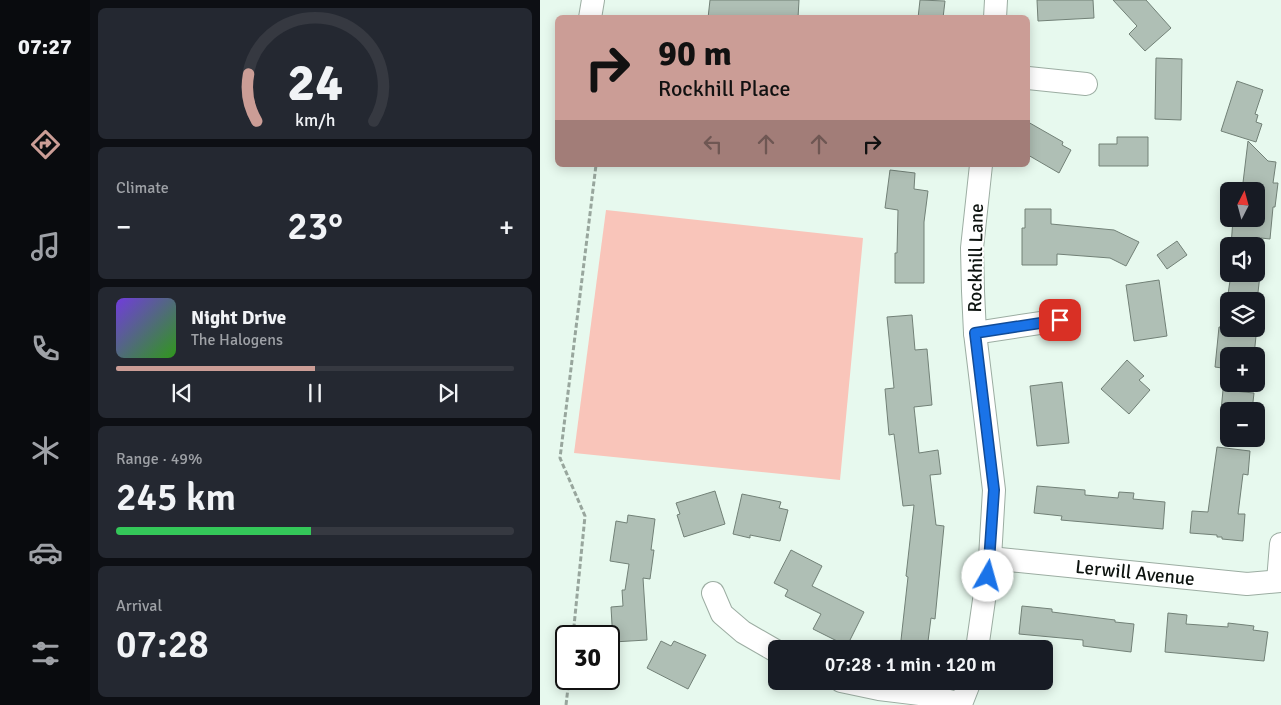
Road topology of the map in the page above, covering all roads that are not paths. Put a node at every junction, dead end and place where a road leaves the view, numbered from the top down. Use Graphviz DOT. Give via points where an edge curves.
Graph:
graph roads {
  1 [pos="593,0"];
  2 [pos="996,0"];
  3 [pos="590,15"];
  4 [pos="995,15"];
  5 [pos="1030,78"];
  6 [pos="1086,84"];
  7 [pos="980,167"];
  8 [pos="1060,320"];
  9 [pos="975,333"];
  10 [pos="1281,544"];
  11 [pos="990,558"];
  12 [pos="1279,581"];
  13 [pos="712,593"];
  14 [pos="978,640"];
  15 [pos="768,646"];
  16 [pos="887,690"];
  17 [pos="966,690"];
  1 -- 3 [label="street"];
  2 -- 4 [label="street"];
  5 -- 6 [label="street"];
  7 -- 9 [label="street, Rockhill Lane" via="972,248"];
  8 -- 9 [label="street"];
  9 -- 11 [label="street, Rockhill Lane" via="994,490"];
  10 -- 12 [label="street"];
  11 -- 12 [label="street, Lerwill Avenue" via="1247,584"];
  11 -- 14 [label="street, Rockhill Lane"];
  13 -- 15 [label="street" via="722,614 743,632"];
  16 -- 17 [label="street" via="961,704"];
}
